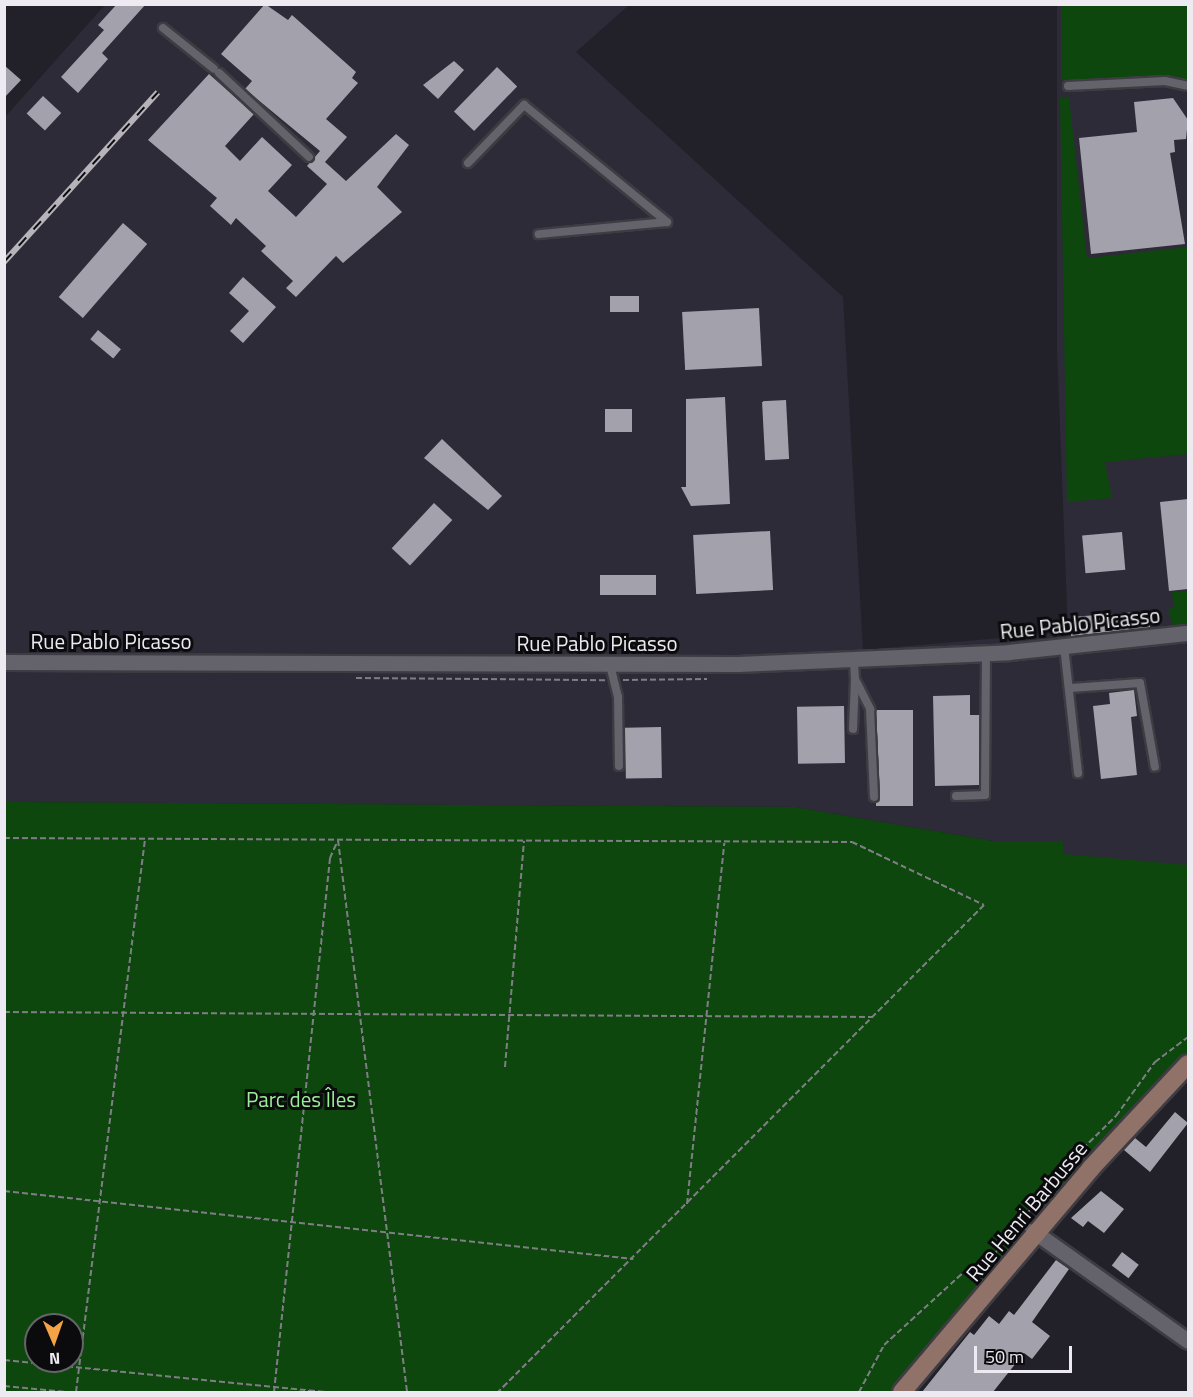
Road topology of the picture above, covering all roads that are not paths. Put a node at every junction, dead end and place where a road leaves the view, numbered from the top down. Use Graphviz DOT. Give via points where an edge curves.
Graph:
graph roads {
  1 [pos="163,28"];
  2 [pos="1068,86"];
  3 [pos="1188,86"];
  4 [pos="309,157"];
  5 [pos="468,164"];
  6 [pos="539,234"];
  7 [pos="1188,633"];
  8 [pos="1064,646"];
  9 [pos="986,653"];
  10 [pos="854,660"];
  11 [pos="4,662"];
  12 [pos="610,665"];
  13 [pos="855,679"];
  14 [pos="1071,688"];
  15 [pos="853,729"];
  16 [pos="619,766"];
  17 [pos="1155,767"];
  18 [pos="1078,773"];
  19 [pos="956,796"];
  20 [pos="874,797"];
  21 [pos="1188,1064"];
  22 [pos="1030,1228"];
  23 [pos="1188,1341"];
  24 [pos="902,1392"];
  1 -- 4 [label="lane"];
  2 -- 3 [label="lane" via="1165,81"];
  5 -- 6 [label="lane" via="524,105 666,222"];
  7 -- 8 [label="street, Rue Pablo Picasso"];
  8 -- 9 [label="street, Rue Pablo Picasso"];
  8 -- 14 [label="lane"];
  9 -- 10 [label="street, Rue Pablo Picasso"];
  9 -- 19 [label="lane" via="985,795"];
  10 -- 12 [label="street, Rue Pablo Picasso"];
  10 -- 13 [label="lane"];
  11 -- 12 [label="street, Rue Pablo Picasso"];
  12 -- 16 [label="lane" via="618,697"];
  13 -- 15 [label="lane"];
  13 -- 20 [label="lane" via="870,709"];
  14 -- 17 [label="lane" via="1140,683"];
  14 -- 18 [label="lane"];
  21 -- 22 [label="street, Rue Henri Barbusse"];
  22 -- 23 [label="street"];
  22 -- 24 [label="street, Rue Henri Barbusse"];
}
